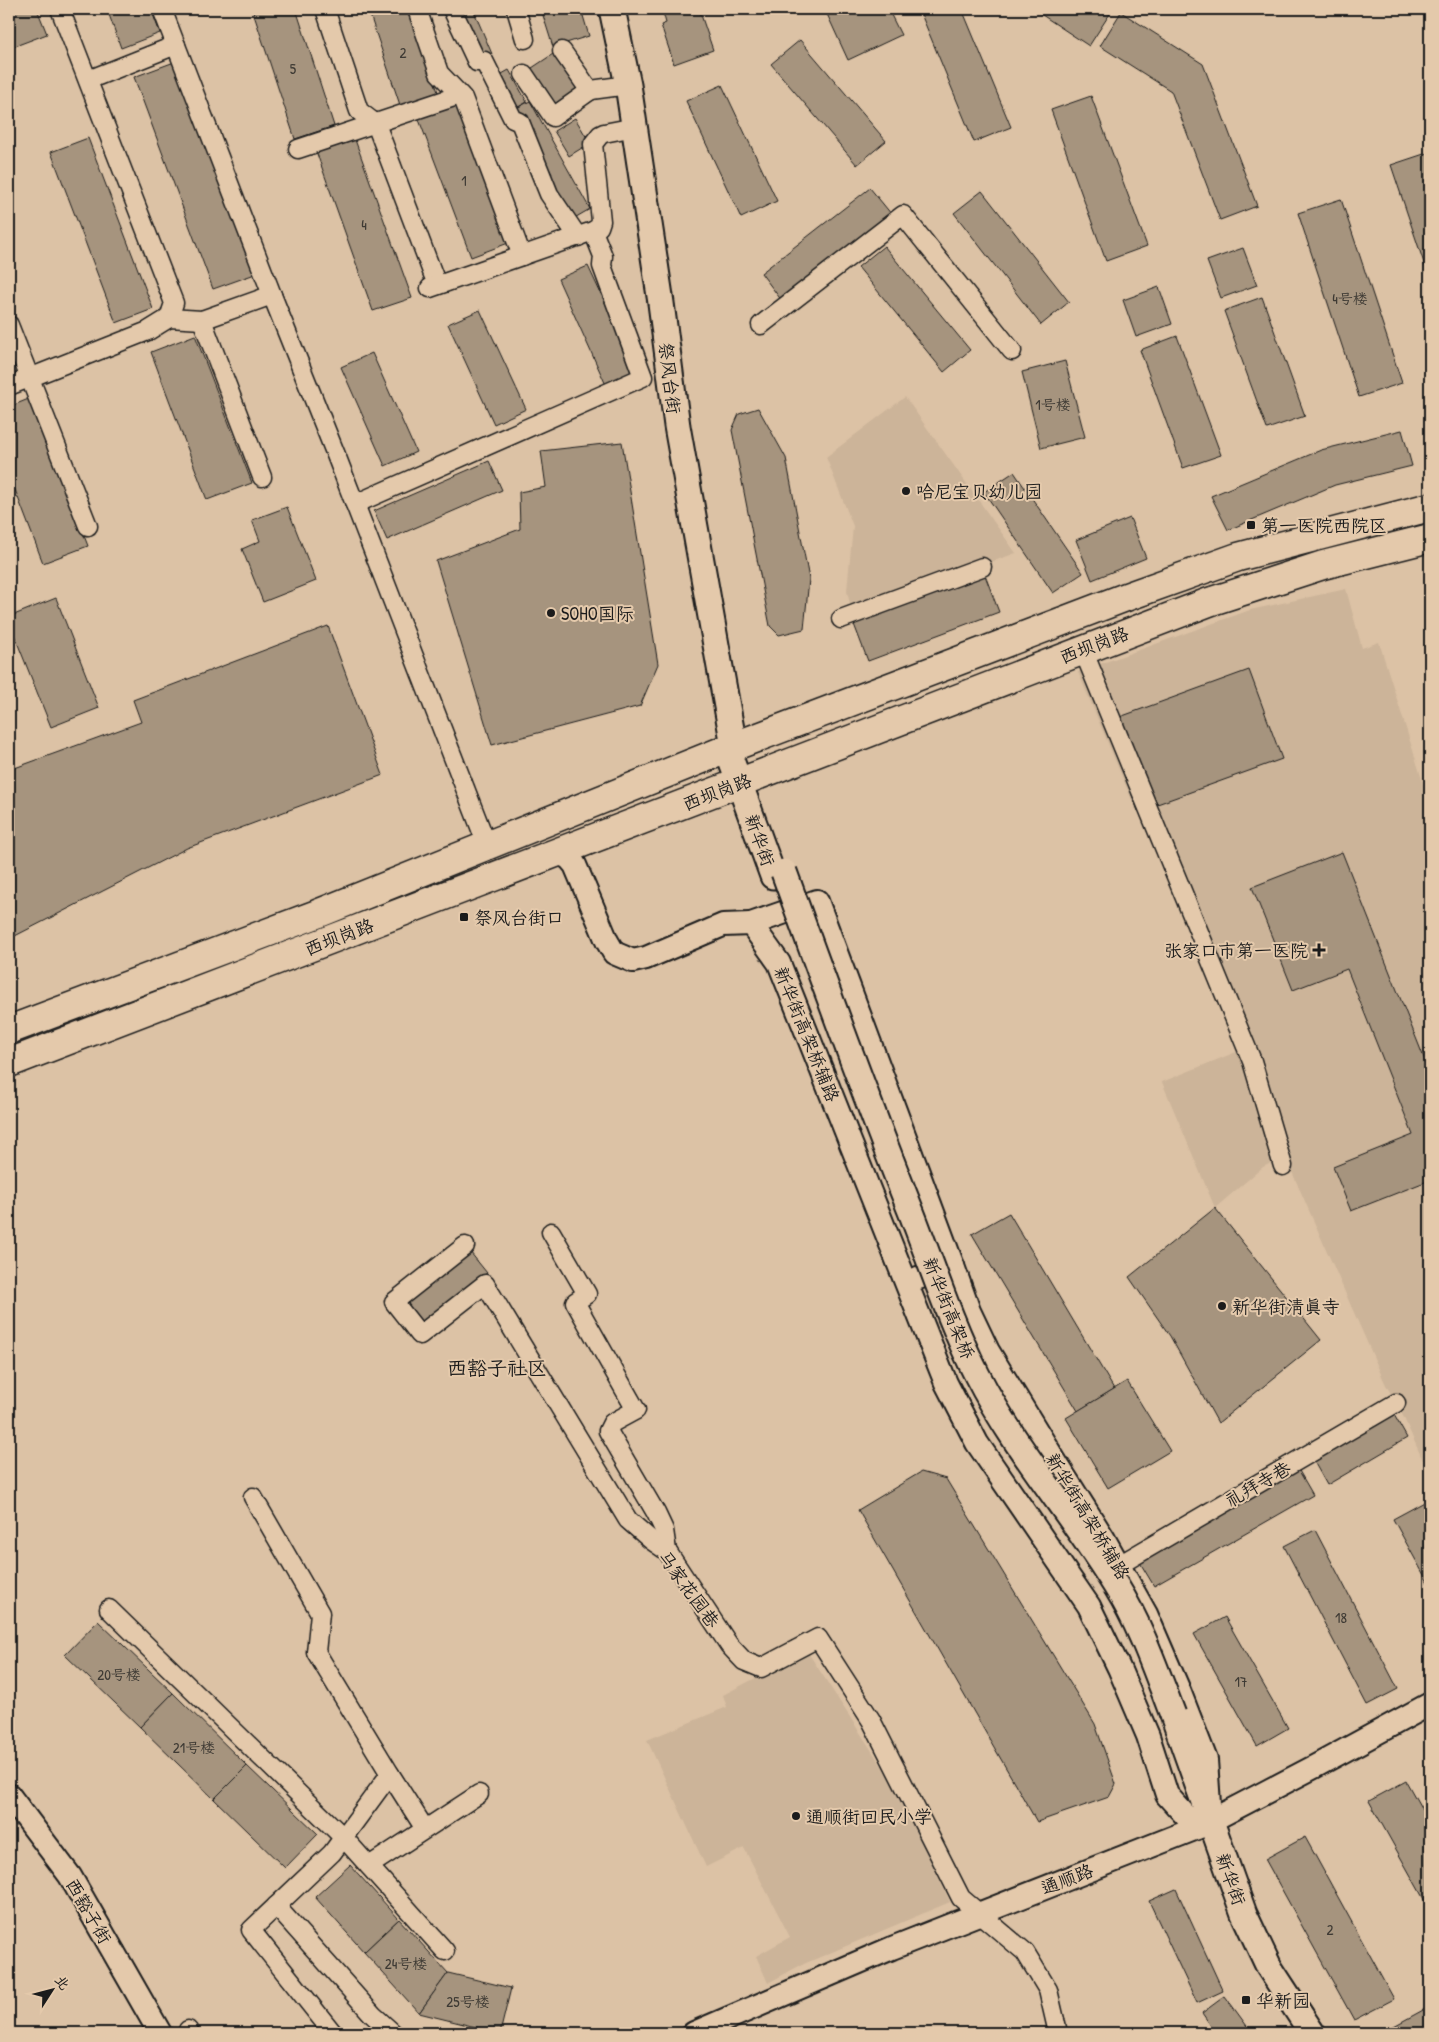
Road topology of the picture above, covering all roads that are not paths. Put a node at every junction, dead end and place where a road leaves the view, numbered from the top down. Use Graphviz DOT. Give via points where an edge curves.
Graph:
graph roads {
  1 [pos="60,9"];
  2 [pos="162,9"];
  3 [pos="325,9"];
  4 [pos="418,9"];
  5 [pos="452,9"];
  6 [pos="516,9"];
  7 [pos="612,9"];
  8 [pos="525,38"];
  9 [pos="176,45"];
  10 [pos="562,51"];
  11 [pos="524,74"];
  12 [pos="88,80"];
  13 [pos="628,85"];
  14 [pos="590,91"];
  15 [pos="460,95"];
  16 [pos="376,124"];
  17 [pos="635,127"];
  18 [pos="298,149"];
  19 [pos="586,234"];
  20 [pos="522,256"];
  21 [pos="272,295"];
  22 [pos="170,318"];
  23 [pos="202,320"];
  24 [pos="9,324"];
  25 [pos="761,325"];
  26 [pos="1012,351"];
  27 [pos="30,378"];
  28 [pos="9,386"];
  29 [pos="262,477"];
  30 [pos="355,504"];
  31 [pos="1430,507"];
  32 [pos="88,526"];
  33 [pos="1430,538"];
  34 [pos="982,567"];
  35 [pos="841,619"];
  36 [pos="1083,650"];
  37 [pos="733,746"];
  38 [pos="745,781"];
  39 [pos="487,845"];
  40 [pos="558,853"];
  41 [pos="779,874"];
  42 [pos="751,924"];
  43 [pos="9,1030"];
  44 [pos="9,1063"];
  45 [pos="1283,1166"];
  46 [pos="551,1232"];
  47 [pos="465,1246"];
  48 [pos="952,1266"];
  49 [pos="907,1282"];
  50 [pos="1396,1403"];
  51 [pos="253,1497"];
  52 [pos="667,1551"];
  53 [pos="1119,1565"];
  54 [pos="109,1609"];
  55 [pos="1430,1704"];
  56 [pos="1167,1716"];
  57 [pos="1430,1720"];
  58 [pos="390,1774"];
  59 [pos="479,1794"];
  60 [pos="9,1795"];
  61 [pos="424,1829"];
  62 [pos="1206,1832"];
  63 [pos="343,1837"];
  64 [pos="369,1866"];
  65 [pos="276,1906"];
  66 [pos="978,1914"];
  67 [pos="445,1951"];
  68 [pos="160,2033"];
  69 [pos="333,2033"];
  70 [pos="393,2033"];
  71 [pos="694,2033"];
  72 [pos="1058,2033"];
  73 [pos="1295,2033"];
  74 [pos="1312,2033"];
  1 -- 12 [label="street"];
  2 -- 9 [label="street"];
  3 -- 16 [label="street" via="359,111"];
  4 -- 15 [label="street" via="439,73"];
  5 -- 19 [label="street" via="477,62 484,61 513,119 520,122 549,194"];
  6 -- 8 [label="street"];
  7 -- 13 [label="main road, 祭风台街"];
  9 -- 12 [label="street"];
  9 -- 21 [label="street"];
  10 -- 14 [label="street"];
  11 -- 14 [label="street" via="553,117"];
  12 -- 22 [label="street" via="174,303"];
  13 -- 14 [label="street"];
  13 -- 17 [label="main road, 祭风台街"];
  15 -- 16 [label="street"];
  15 -- 20 [label="street"];
  16 -- 18 [label="street"];
  16 -- 20 [label="street" via="433,286"];
  17 -- 19 [label="street" via="604,133 593,144 601,220"];
  17 -- 37 [label="main road, 祭风台街" via="676,426"];
  19 -- 20 [label="street"];
  19 -- 30 [label="street" via="604,256 602,266 643,376"];
  21 -- 23 [label="street"];
  21 -- 30 [label="street"];
  22 -- 23 [label="street"];
  22 -- 27 [label="street" via="148,331"];
  23 -- 29 [label="street"];
  24 -- 27 [label="street"];
  25 -- 26 [label="street" via="903,215"];
  27 -- 28 [label="street"];
  27 -- 32 [label="street"];
  30 -- 39 [label="street"];
  31 -- 37 [label="main road, 西坝岗路" via="1238,557"];
  33 -- 36 [label="main road, 西坝岗路" via="1314,568 1209,602"];
  34 -- 35 [label="street"];
  36 -- 38 [label="main road, 西坝岗路"];
  36 -- 45 [label="street" via="1252,1061"];
  37 -- 38 [label="main road, 新华街"];
  37 -- 39 [label="main road, 西坝岗路"];
  38 -- 40 [label="main road, 西坝岗路"];
  38 -- 41 [label="main road, 新华街"];
  39 -- 43 [label="main road, 西坝岗路" via="317,914"];
  40 -- 42 [label="street" via="575,865 607,941 614,953 624,959 633,962 646,958 724,925"];
  40 -- 44 [label="main road, 西坝岗路"];
  41 -- 56 [label="main road, 新华街高架桥, bridge" via="976,1373 998,1414 1118,1589 1140,1630"];
  42 -- 48 [label="street, 新华街高架桥辅路" via="817,901"];
  42 -- 49 [label="street, 新华街高架桥辅路" via="779,962"];
  46 -- 52 [label="street" via="587,1294 575,1302 636,1410 612,1423 608,1431 656,1513 664,1530"];
  47 -- 52 [label="street, 马家花园巷" via="394,1302 420,1335 485,1284 628,1520"];
  48 -- 49 [label="street"];
  48 -- 53 [label="street, 新华街高架桥辅路" via="988,1351"];
  49 -- 62 [label="street, 新华街高架桥辅路" via="946,1383 977,1443 1089,1606 1148,1736 1167,1795"];
  50 -- 53 [label="street, 礼拜寺巷"];
  51 -- 58 [label="street" via="320,1612 316,1652"];
  52 -- 66 [label="street, 马家花园巷" via="729,1645 744,1661 761,1668 818,1638 871,1720 960,1898"];
  53 -- 62 [label="street, 新华街高架桥辅路" via="1146,1614 1206,1760"];
  54 -- 63 [label="street"];
  55 -- 62 [label="street, 通顺路"];
  56 -- 62 [label="main road, 新华街"];
  57 -- 62 [label="street, 通顺路"];
  58 -- 61 [label="street"];
  58 -- 63 [label="street"];
  59 -- 61 [label="street"];
  60 -- 68 [label="street, 西豁子街" via="70,1876"];
  61 -- 64 [label="street"];
  62 -- 66 [label="street, 通顺路"];
  62 -- 73 [label="main road, 新华街" via="1228,1911 1244,1950"];
  62 -- 74 [label="main road, 新华街" via="1269,1968"];
  63 -- 64 [label="street"];
  63 -- 65 [label="street" via="332,1853"];
  64 -- 67 [label="street"];
  65 -- 69 [label="street" via="251,1930"];
  65 -- 70 [label="street" via="373,2015"];
  66 -- 71 [label="street, 通顺路"];
  66 -- 72 [label="street" via="1025,1952 1048,1990"];
}
